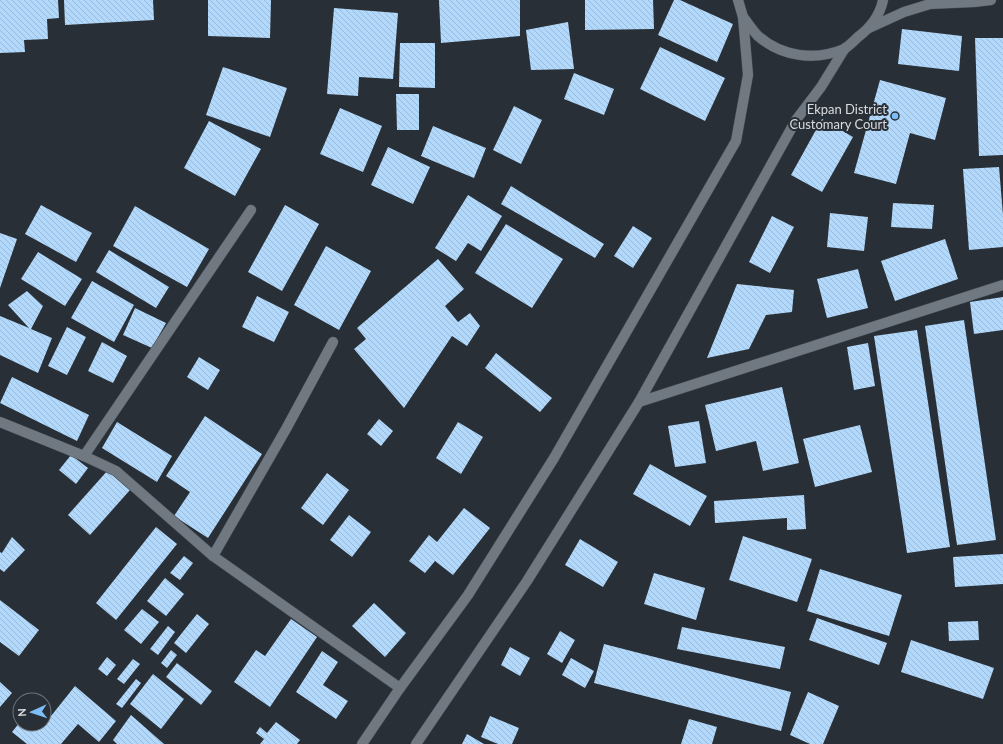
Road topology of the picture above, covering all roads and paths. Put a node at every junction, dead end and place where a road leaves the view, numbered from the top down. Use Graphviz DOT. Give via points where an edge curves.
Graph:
graph roads {
  1 [pos="738,0"];
  2 [pos="883,0"];
  3 [pos="991,0"];
  4 [pos="743,17"];
  5 [pos="869,28"];
  6 [pos="845,48"];
  7 [pos="251,210"];
  8 [pos="1003,285"];
  9 [pos="333,342"];
  10 [pos="639,402"];
  11 [pos="0,422"];
  12 [pos="84,456"];
  13 [pos="213,556"];
  14 [pos="400,688"];
  15 [pos="362,744"];
  16 [pos="416,744"];
  1 -- 4 [label="main road"];
  2 -- 5 [label="main road"];
  3 -- 5 [label="main road" via="930,4 904,12"];
  4 -- 6 [label="main road" via="758,36 777,49 800,56 823,56"];
  4 -- 14 [label="main road" via="748,75 736,141 554,458 468,594"];
  5 -- 6 [label="main road"];
  6 -- 10 [label="main road" via="821,87 796,120"];
  7 -- 12 [label="main road"];
  8 -- 10 [label="main road"];
  9 -- 13 [label="main road" via="286,430"];
  10 -- 16 [label="main road" via="527,581"];
  11 -- 12 [label="main road"];
  12 -- 13 [label="main road" via="116,471"];
  13 -- 14 [label="main road"];
  14 -- 15 [label="main road"];
}
